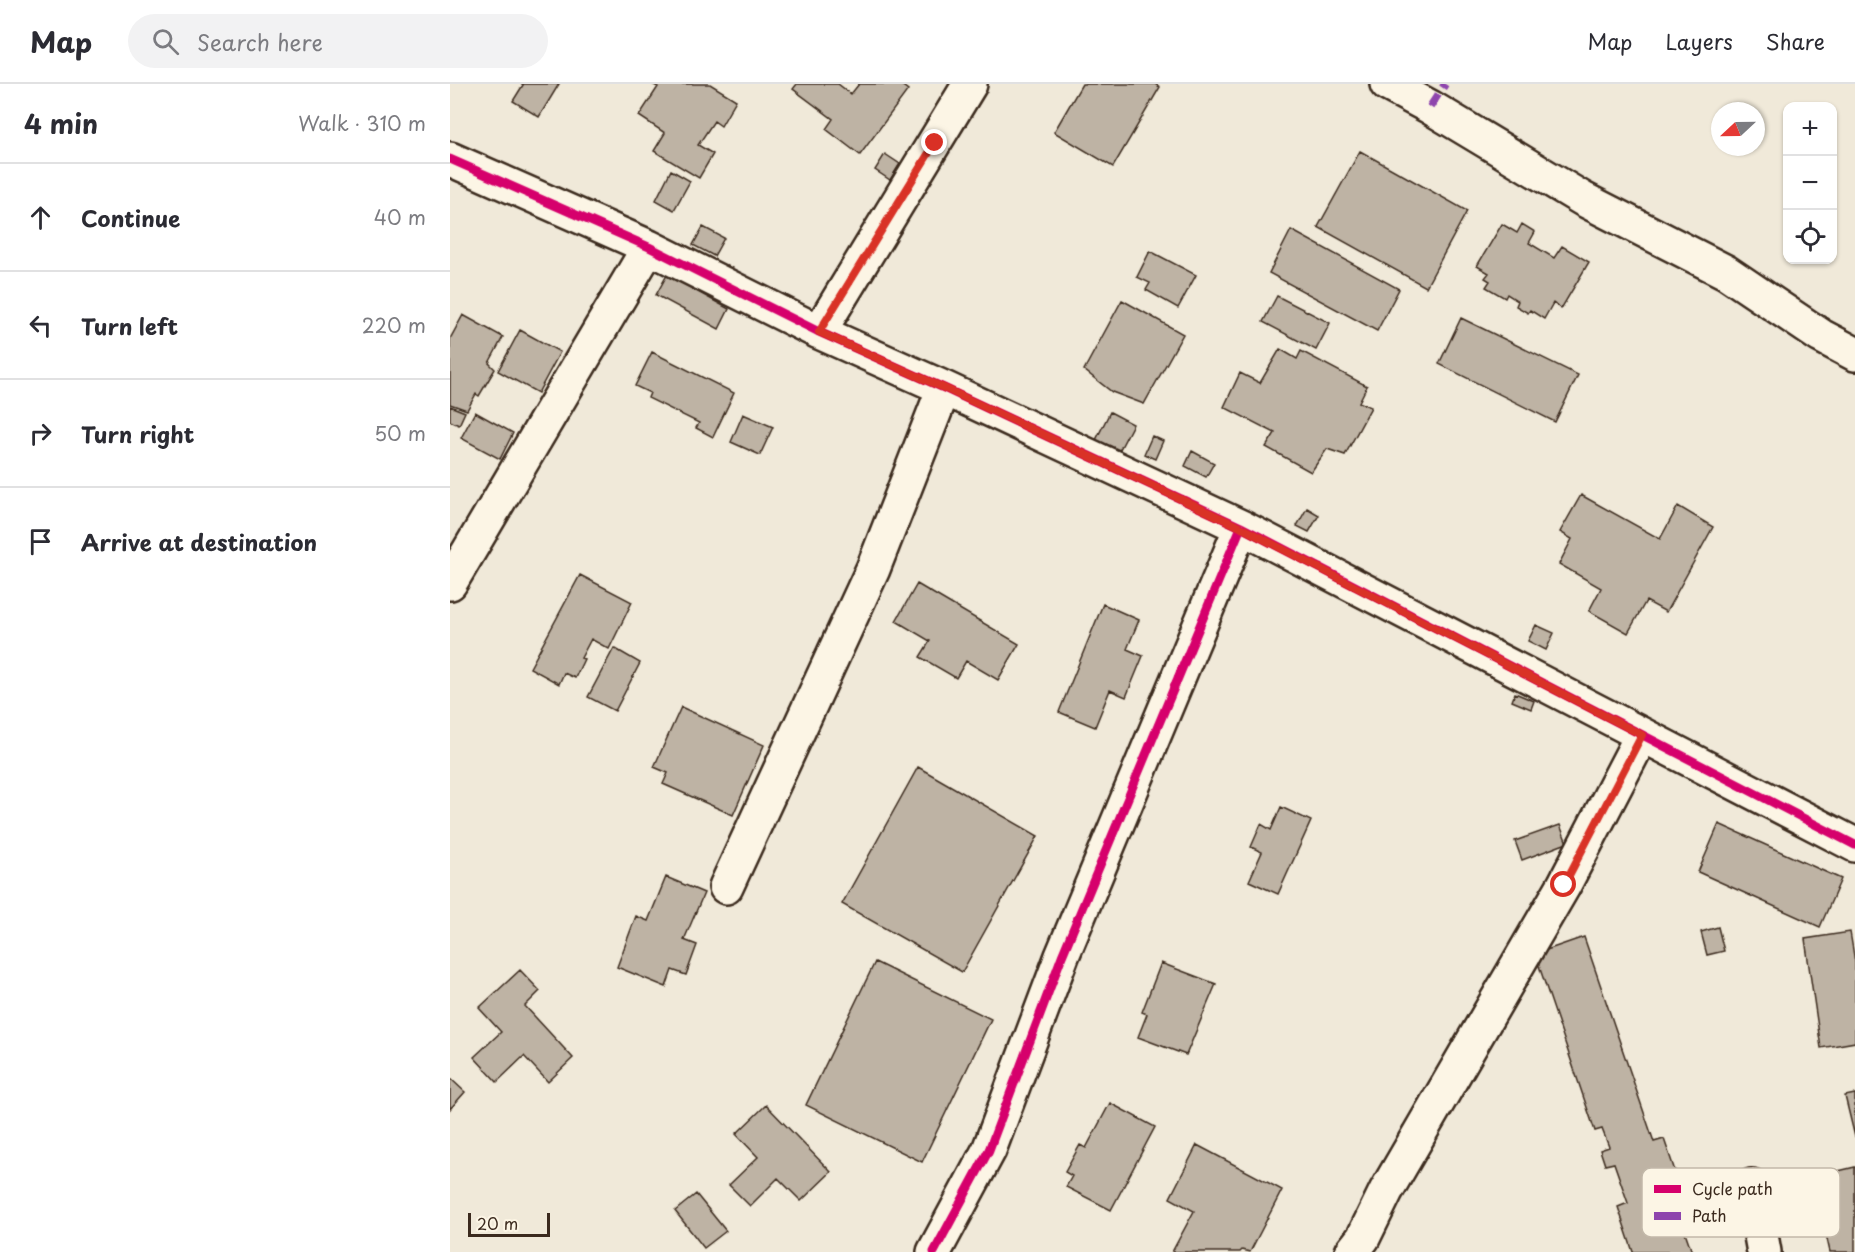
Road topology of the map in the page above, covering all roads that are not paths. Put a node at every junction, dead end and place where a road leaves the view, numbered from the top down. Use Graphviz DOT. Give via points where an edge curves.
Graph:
graph roads {
  1 [pos="970,84"];
  2 [pos="1387,84"];
  3 [pos="450,159"];
  4 [pos="649,248"];
  5 [pos="819,332"];
  6 [pos="1855,354"];
  7 [pos="944,388"];
  8 [pos="1240,527"];
  9 [pos="450,583"];
  10 [pos="1642,735"];
  11 [pos="1855,845"];
  12 [pos="726,887"];
  13 [pos="1761,1237"];
  14 [pos="934,1252"];
  15 [pos="1352,1252"];
  16 [pos="1764,1252"];
  1 -- 5 [label="street"];
  2 -- 6 [label="street" via="1583,199 1726,272 1821,336"];
  3 -- 4 [label="street"];
  4 -- 5 [label="street"];
  4 -- 9 [label="street"];
  5 -- 7 [label="street"];
  7 -- 8 [label="street"];
  7 -- 12 [label="street" via="873,569"];
  8 -- 10 [label="street"];
  8 -- 14 [label="street" via="1062,956 988,1150"];
  10 -- 11 [label="street"];
  10 -- 15 [label="street" via="1564,885"];
  13 -- 16 [label="street"];
}
